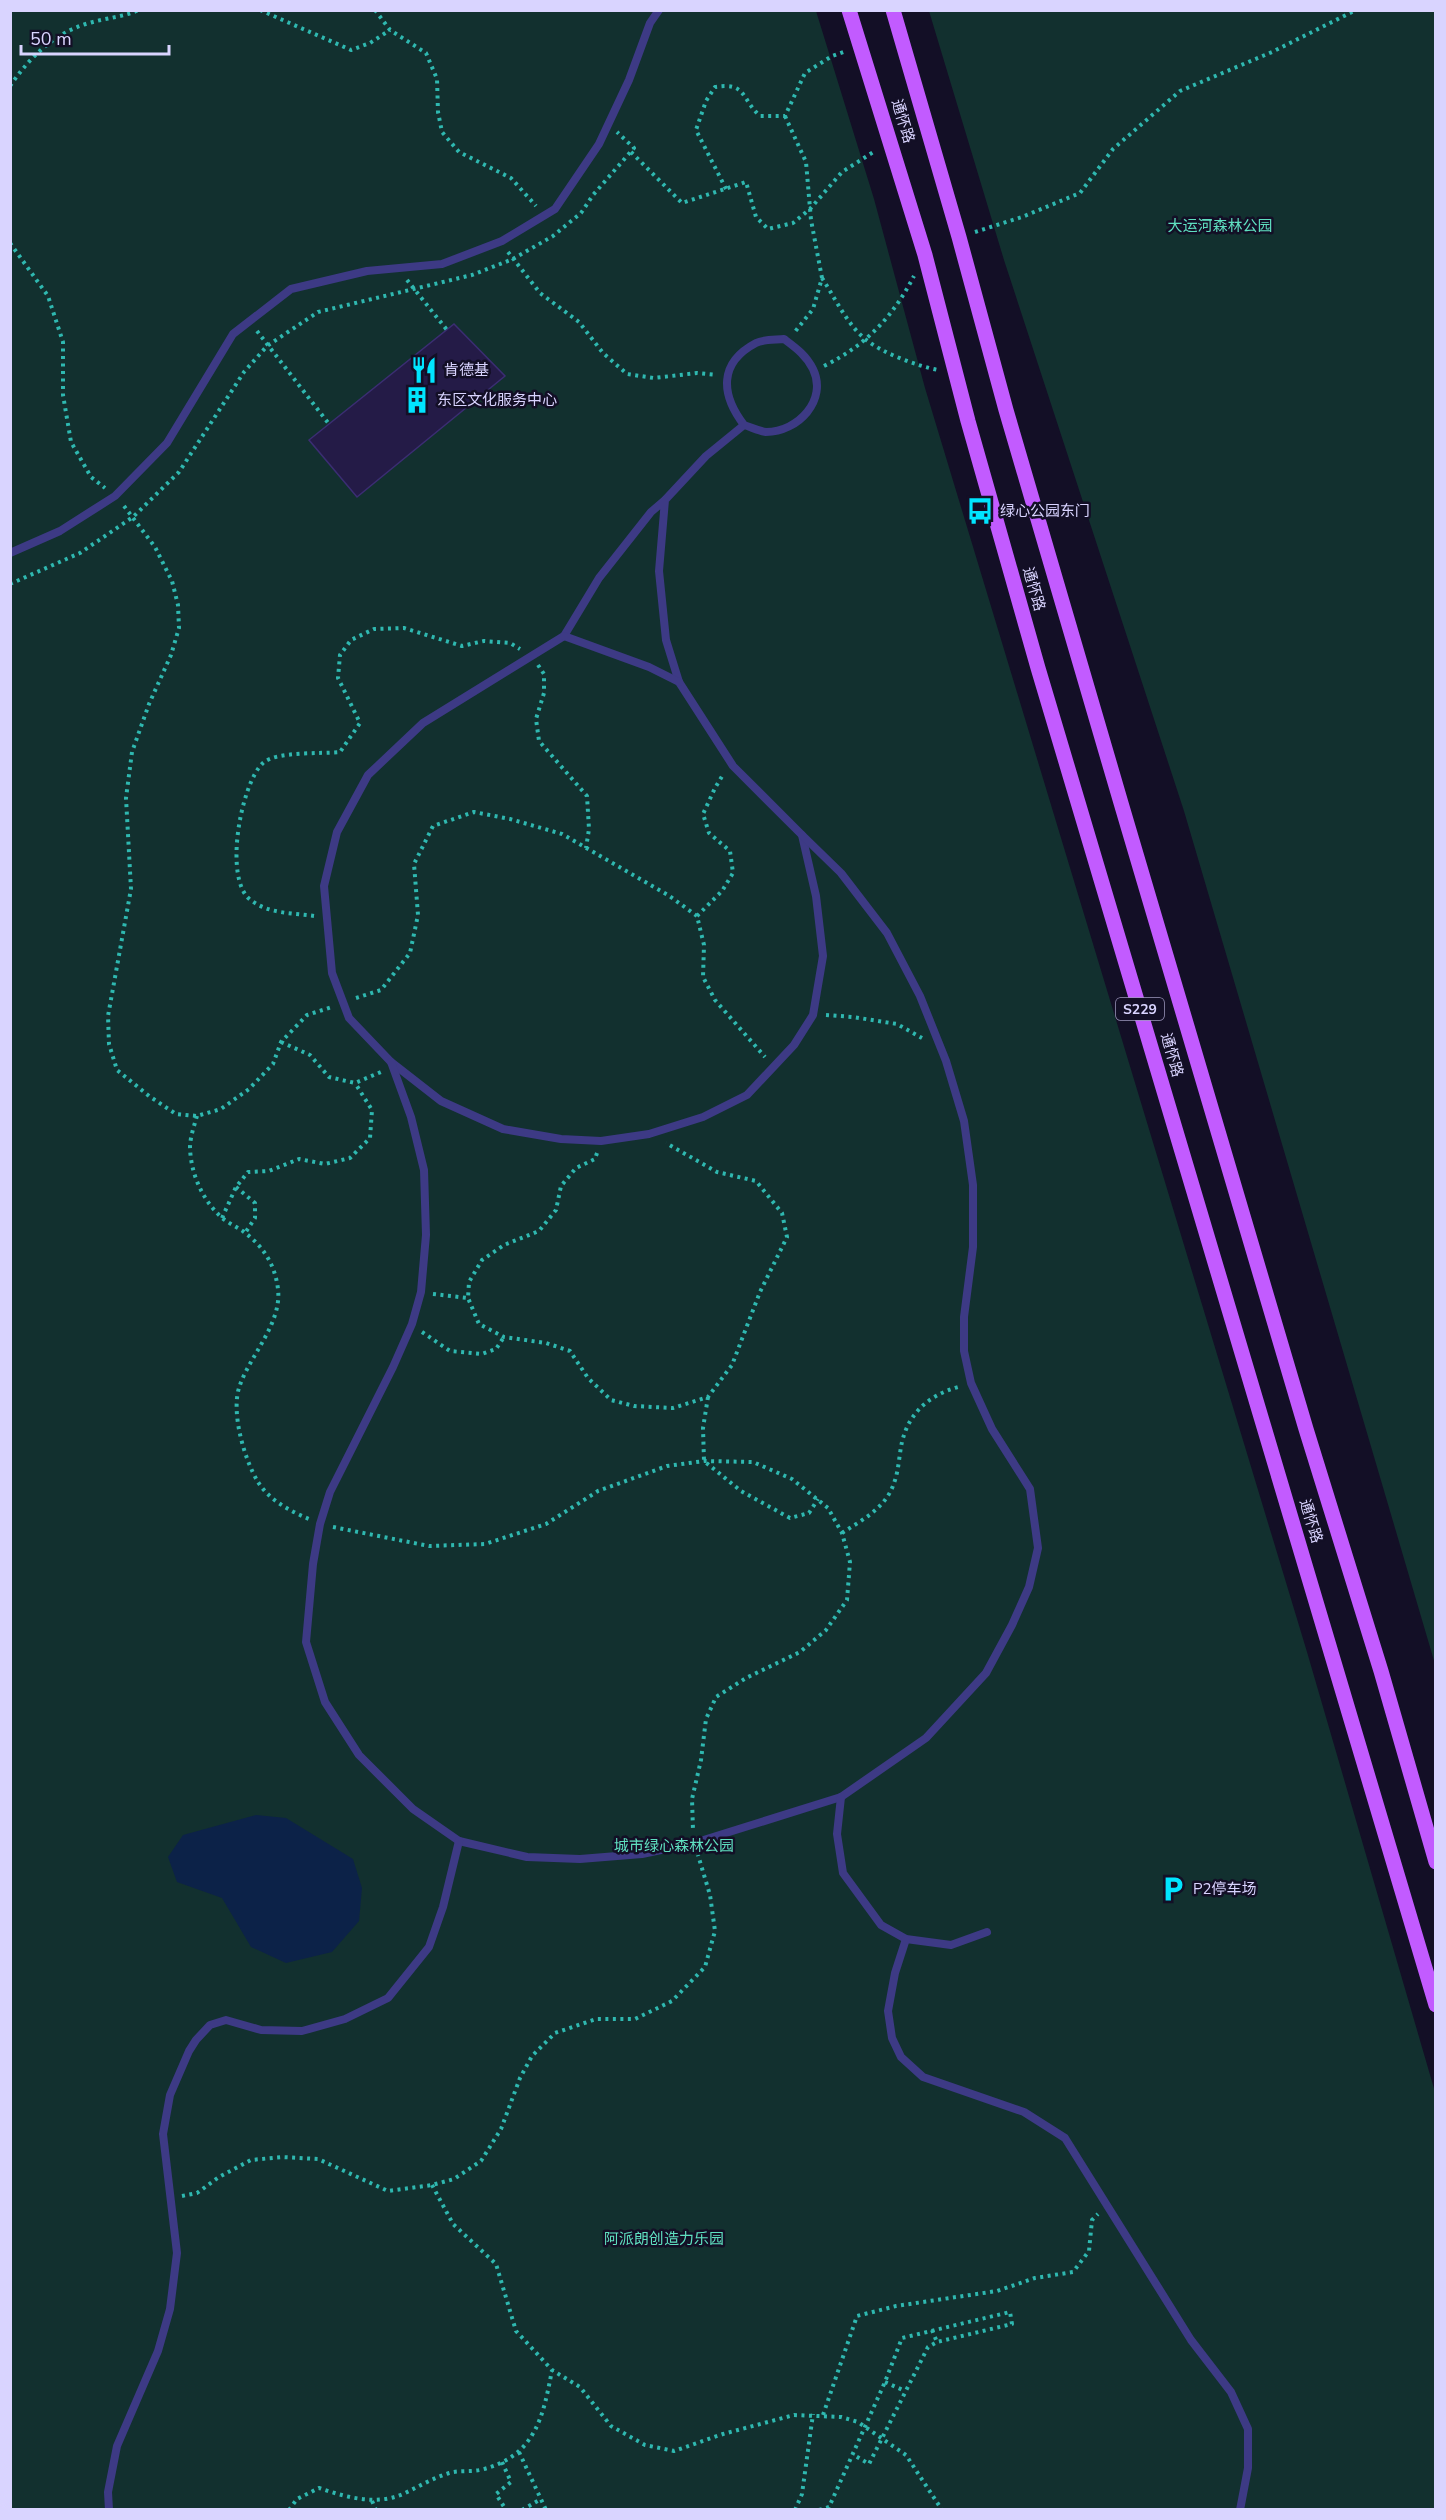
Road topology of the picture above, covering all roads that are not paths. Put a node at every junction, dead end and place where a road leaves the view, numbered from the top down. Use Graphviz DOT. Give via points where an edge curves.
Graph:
graph roads {
  1 [pos="659,10"];
  2 [pos="849,10"];
  3 [pos="893,10"];
  4 [pos="744,425"];
  5 [pos="665,500"];
  6 [pos="10,553"];
  7 [pos="564,636"];
  8 [pos="680,682"];
  9 [pos="802,835"];
  10 [pos="391,1062"];
  11 [pos="841,1797"];
  12 [pos="459,1841"];
  13 [pos="1436,1862"];
  14 [pos="987,1932"];
  15 [pos="906,1939"];
  16 [pos="1436,2005"];
  17 [pos="109,2510"];
  18 [pos="1240,2510"];
  1 -- 6 [label="lane" via="599,144 555,209 502,241 442,264 367,271 291,289 233,334 167,443 115,496 60,531"];
  2 -- 16 [label="main road, 通怀路 / S229" via="925,255 1038,668"];
  3 -- 13 [label="main road, 通怀路 / S229" via="1094,713"];
  4 -- 4 [label="lane" via="766,432 785,428 804,418 813,402 817,385 814,371 803,353 784,339 758,342 737,357 726,375 727,397"];
  4 -- 5 [label="lane" via="706,456"];
  5 -- 7 [label="lane" via="599,578"];
  5 -- 8 [label="lane" via="659,571 666,640"];
  7 -- 8 [label="lane"];
  7 -- 10 [label="lane" via="423,723 368,775 337,832 324,886 332,973 349,1018"];
  8 -- 9 [label="lane" via="733,766"];
  9 -- 10 [label="lane" via="816,896 823,956 813,1015 794,1045 747,1095 703,1117 649,1134 601,1141 561,1139 503,1129 441,1101"];
  9 -- 11 [label="lane" via="841,873 887,933 920,996 946,1061 964,1121 973,1185 973,1247 964,1351 971,1383 992,1429 1030,1489 1038,1548 1029,1587 986,1673 926,1738"];
  10 -- 12 [label="lane" via="411,1117 424,1170 426,1236 421,1292 393,1368 330,1492 313,1564 306,1642 325,1702 359,1755 413,1809"];
  11 -- 12 [label="lane" via="694,1844 642,1854 580,1859 526,1857"];
  11 -- 15 [label="lane" via="837,1834 843,1873 881,1925"];
  12 -- 17 [label="lane" via="429,1947 388,1998 345,2019 302,2031 261,2030 226,2020 210,2025 196,2040 170,2095 163,2134 177,2253 170,2309 158,2351 117,2446 108,2492"];
  14 -- 15 [label="lane" via="951,1944"];
  15 -- 18 [label="lane" via="888,2011 891,2038 901,2057 923,2076 1024,2112 1065,2138 1191,2340 1231,2392 1248,2429 1248,2468"];
}
